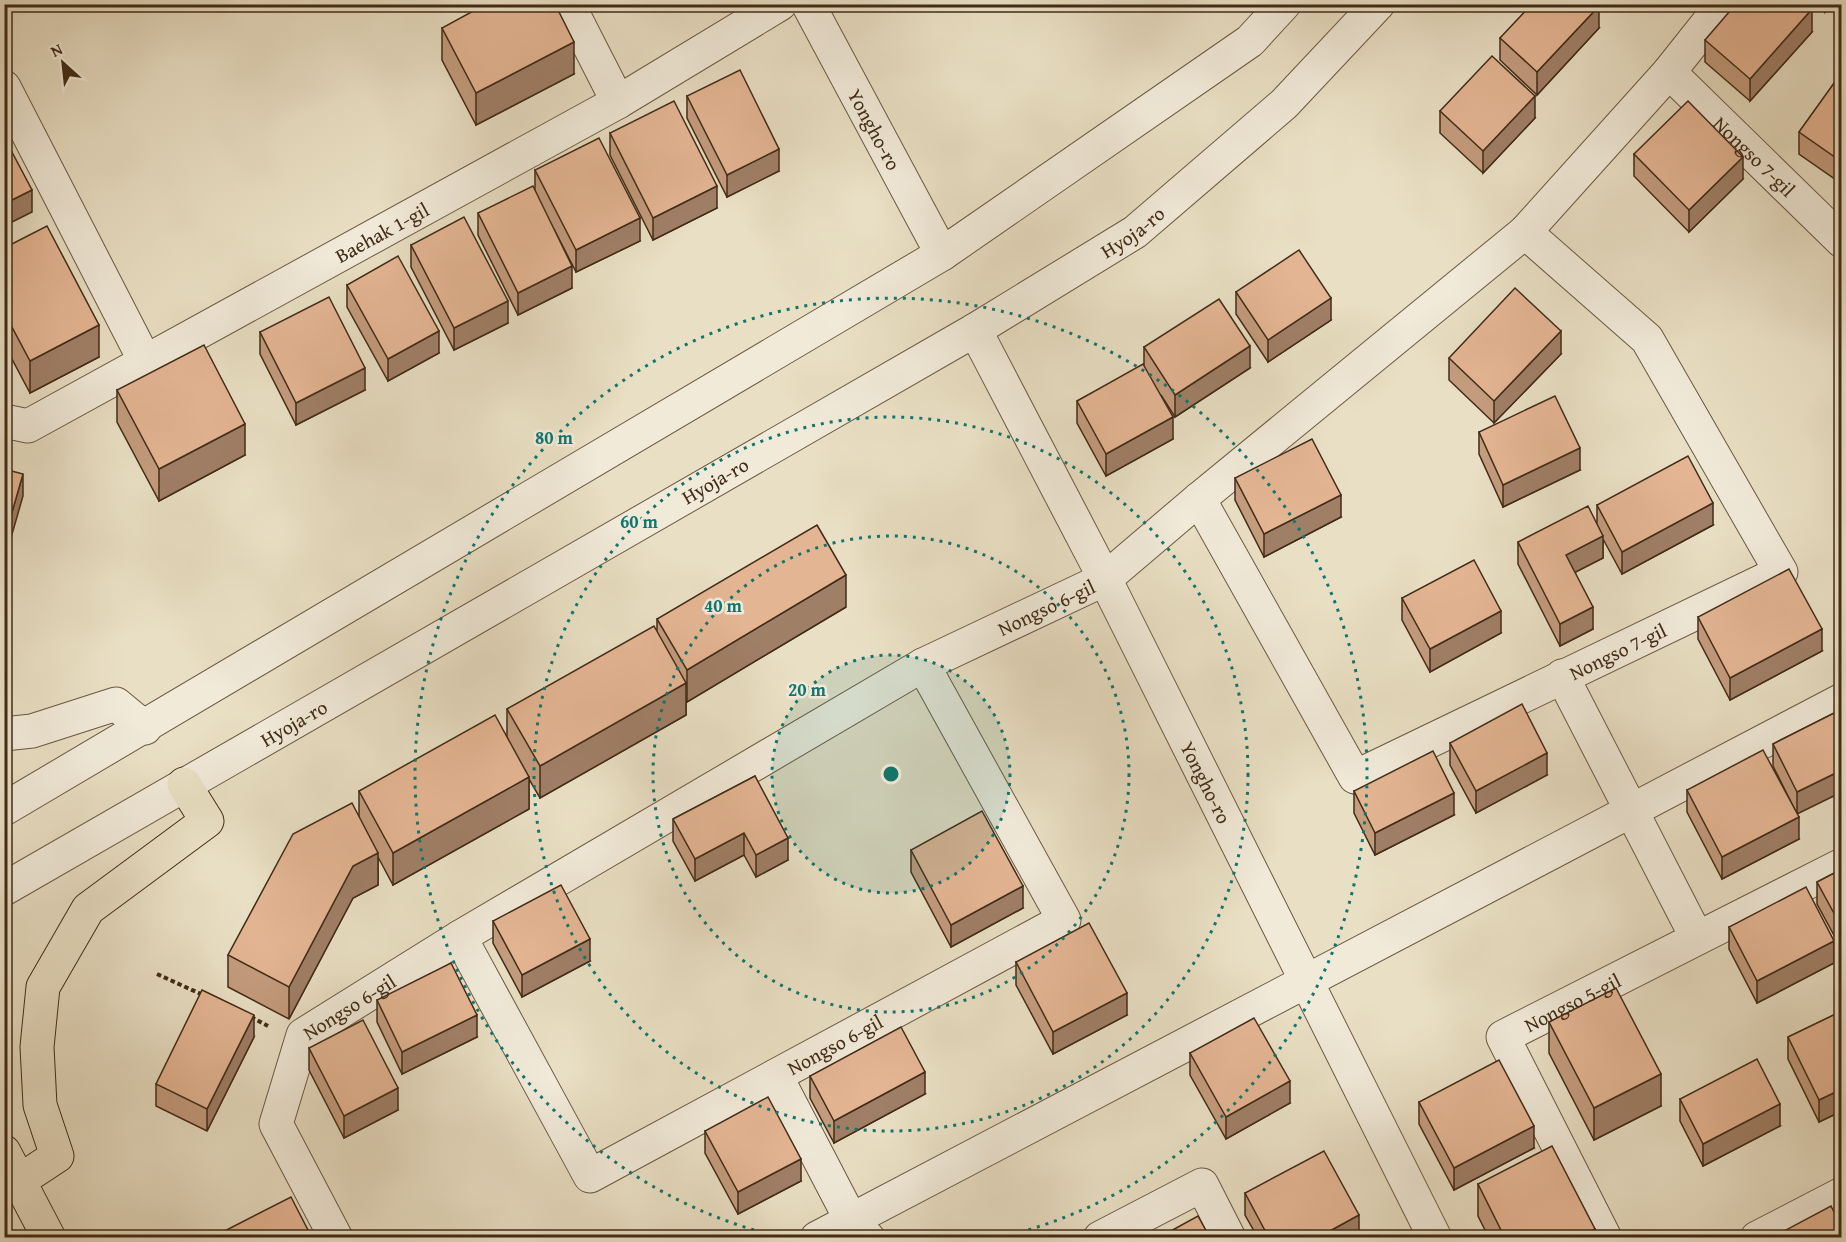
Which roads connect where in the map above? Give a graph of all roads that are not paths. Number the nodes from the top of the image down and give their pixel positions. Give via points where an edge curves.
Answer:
1 (568, 4) edge
2 (780, 4) edge
3 (808, 4) edge
4 (1284, 4) edge
5 (1378, 4) edge
6 (1723, 4) edge
7 (1669, 72) junction
8 (4, 87) edge
9 (618, 102) junction
10 (1525, 232) junction
11 (1842, 241) edge
12 (942, 254) junction
13 (975, 330) junction
14 (145, 362) junction
15 (4, 421) edge
16 (1199, 499) junction
17 (1105, 579) junction
18 (922, 665) junction
19 (1562, 676) junction
20 (1842, 700) edge
21 (145, 728) junction
22 (4, 734) edge
23 (184, 784) junction
24 (4, 809) edge
25 (1631, 810) junction
26 (1842, 865) edge
27 (4, 889) edge
28 (460, 937) junction
29 (1697, 938) junction
30 (1306, 979) junction
31 (776, 1076) junction
32 (4, 1152) edge
33 (19, 1181) junction
34 (1842, 1194) edge
35 (860, 1228) edge
36 (49, 1238) edge
37 (336, 1238) edge
38 (817, 1238) edge
39 (1100, 1238) edge
40 (1228, 1238) edge
41 (1435, 1238) edge
42 (1605, 1238) edge
43 (1757, 1238) edge

1 - 9 street
2 - 9 street, Baehak 1-gil
3 - 12 street, Yongho-ro
4 - 12 street via 1250,41
5 - 13 street, Hyoja-ro via 1284,104 1135,232
6 - 7 street
7 - 10 street
7 - 11 street, Nongso 7-gil
8 - 14 street
9 - 14 street, Baehak 1-gil
10 - 16 street
10 - 19 street, Nongso 7-gil via 1647,339 1781,572
12 - 21 street
13 - 17 street, Yongho-ro
13 - 23 street, Hyoja-ro
14 - 15 street, Baehak 1-gil via 28,426
16 - 17 street
16 - 19 street, Nongso 7-gil via 1355,777
17 - 18 street, Nongso 6-gil
17 - 30 street, Yongho-ro
18 - 28 street, Nongso 6-gil
18 - 31 street, Nongso 6-gil via 1064,920
19 - 25 street
20 - 25 street
21 - 22 street via 116,704 32,731
21 - 24 street
23 - 27 street, Hyoja-ro
23 - 33 main road via 207,821 88,909 43,987 37,1047 40,1104 57,1156
25 - 29 street
25 - 30 street
26 - 29 street, Nongso 5-gil
28 - 31 street, Nongso 6-gil via 590,1176
28 - 37 street, Nongso 6-gil via 303,1035 276,1124
29 - 42 street, Nongso 5-gil via 1503,1036
30 - 35 street
30 - 41 street, Yongho-ro
31 - 35 street
32 - 33 main road
33 - 36 main road
34 - 43 street
35 - 38 street
39 - 40 street via 1202,1185

